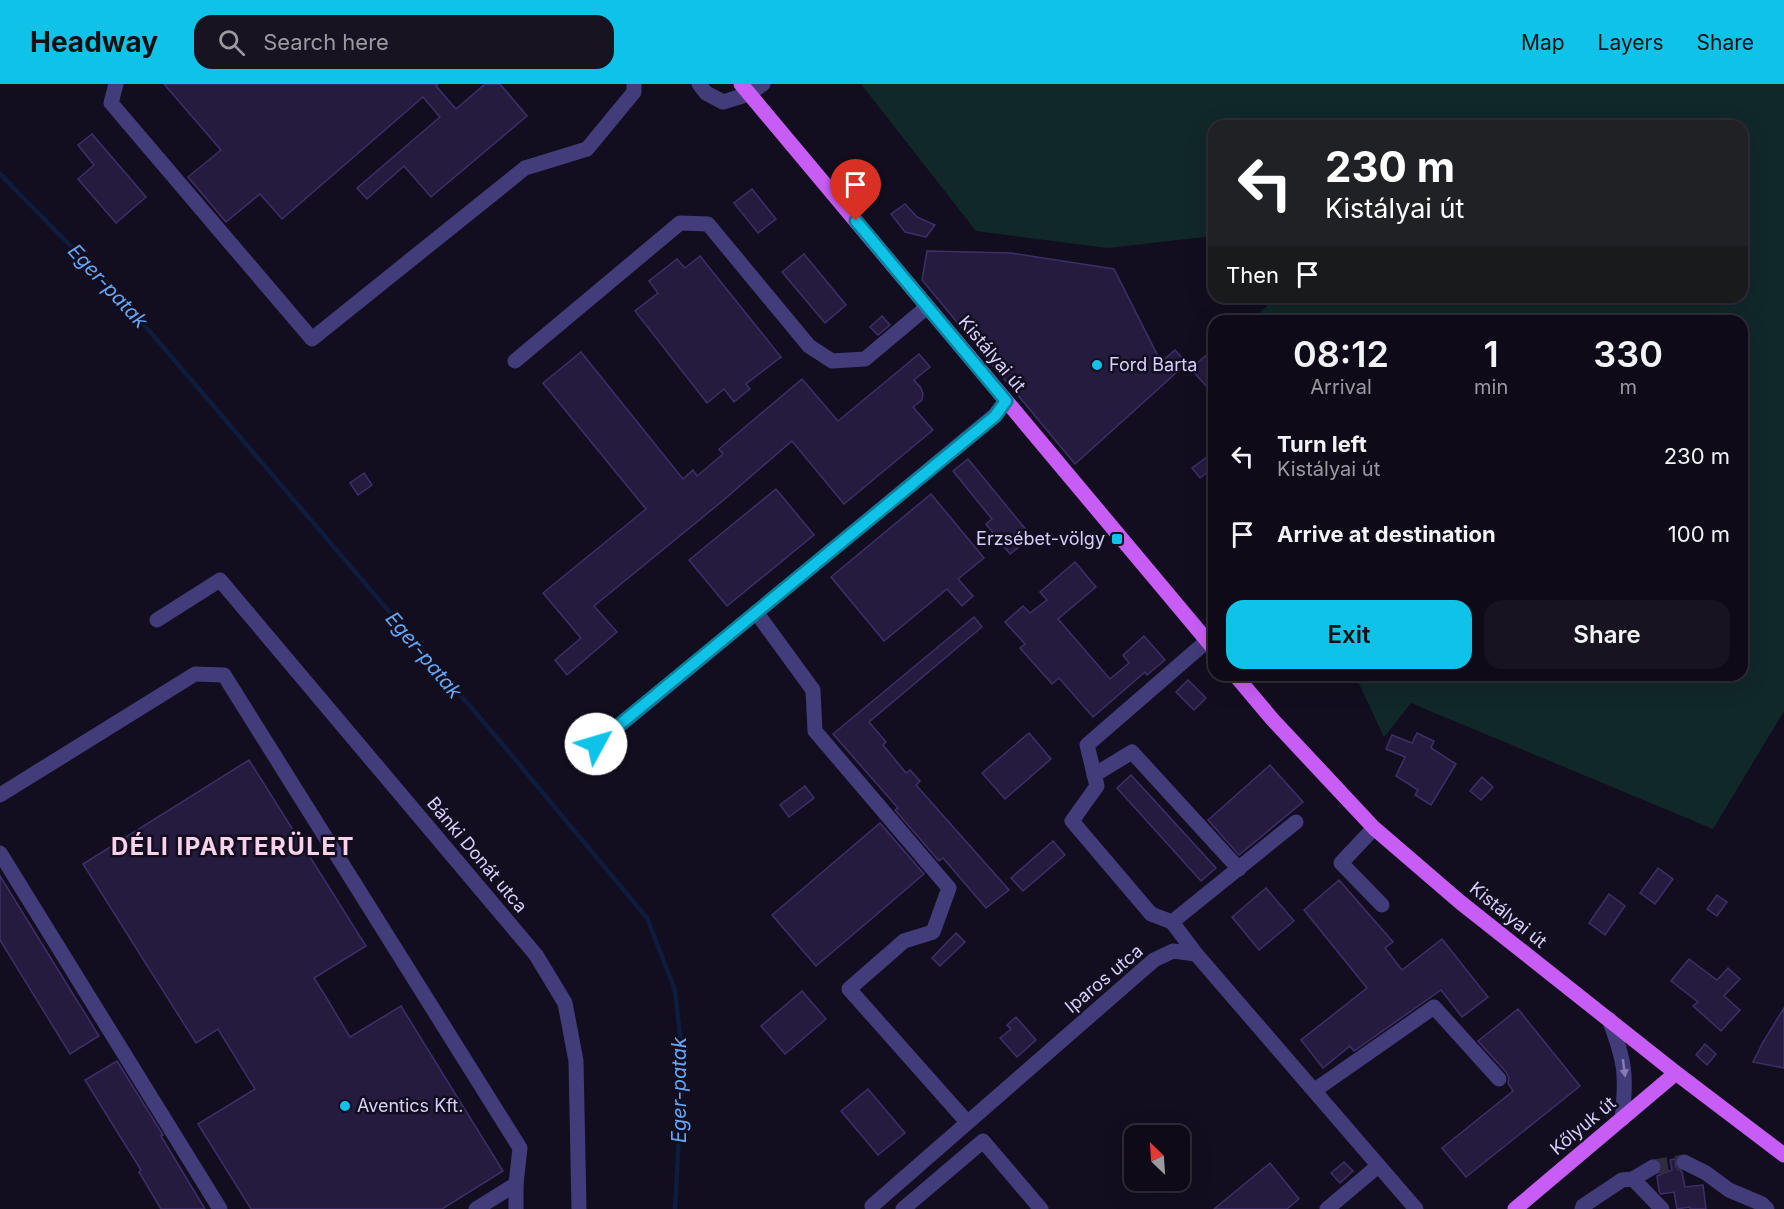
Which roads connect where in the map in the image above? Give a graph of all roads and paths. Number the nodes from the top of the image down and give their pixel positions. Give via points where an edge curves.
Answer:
1 (116, 84) edge
2 (634, 84) edge
3 (699, 84) edge
4 (763, 84) edge
5 (745, 89) edge
6 (927, 307) junction
7 (515, 361) dead end
8 (1006, 401) junction
9 (756, 612) junction
10 (157, 620) dead end
11 (1208, 643) edge
12 (1208, 647) edge
13 (1240, 681) edge
14 (596, 744) dead end
15 (1094, 775) junction
16 (0, 795) edge
17 (1296, 822) dead end
18 (1374, 828) junction
19 (0, 853) edge
20 (1239, 869) junction
21 (1382, 905) dead end
22 (1172, 922) junction
23 (1196, 954) junction
24 (1609, 1019) junction
25 (1676, 1073) junction
26 (1499, 1079) dead end
27 (1315, 1090) junction
28 (1623, 1119) junction
29 (967, 1122) junction
30 (1784, 1155) edge
31 (1684, 1162) tunnel mouth
32 (1378, 1166) junction
33 (1653, 1167) tunnel mouth
34 (1633, 1179) junction
35 (516, 1184) junction
36 (872, 1206) dead end
37 (220, 1209) edge
38 (476, 1209) edge
39 (516, 1209) edge
40 (579, 1209) edge
41 (903, 1209) edge
42 (1041, 1209) edge
43 (1327, 1209) edge
44 (1416, 1209) edge
45 (1515, 1209) edge
46 (1582, 1209) edge
47 (1662, 1209) edge
48 (1767, 1209) edge

1 - 2 street via 111,103 312,339 525,168 587,149 634,92
3 - 5 street via 705,93 723,102
4 - 5 street
5 - 6 main road, Kistályai út
6 - 7 street via 865,359 832,361 809,346 708,224 681,223
6 - 8 main road, Kistályai út
8 - 9 street via 995,416
8 - 11 main road, Kistályai út
9 - 14 street
9 - 29 street via 813,690 815,731 949,888 933,932 904,941 849,988
10 - 40 street, Bánki Donát utca via 219,579 536,955 565,1003 576,1061
12 - 15 street via 1087,745
13 - 18 main road, Kistályai út
15 - 20 street via 1132,752
15 - 22 street via 1097,786 1072,821 1151,914
16 - 35 street via 195,674 224,675 520,1148
17 - 20 street
18 - 21 street via 1341,863
18 - 24 main road, Kistályai út via 1460,902
19 - 37 street
20 - 22 street
22 - 23 street
23 - 27 street
23 - 29 street, Iparos utca via 1173,951 1154,960
24 - 25 main road, Kistályai út
24 -> 28 street via 1625,1073
25 - 28 main road, Kőlyuk út
25 - 30 main road, Kistályai út
26 - 27 street via 1434,1007
27 - 32 street
28 - 45 main road, Kőlyuk út
29 - 36 street, Iparos utca
31 - 48 street
32 - 43 street
32 - 44 street
33 - 34 street
34 - 46 street via 1622,1180
34 - 47 street
35 - 38 street
35 - 39 street
41 - 42 street via 983,1141

